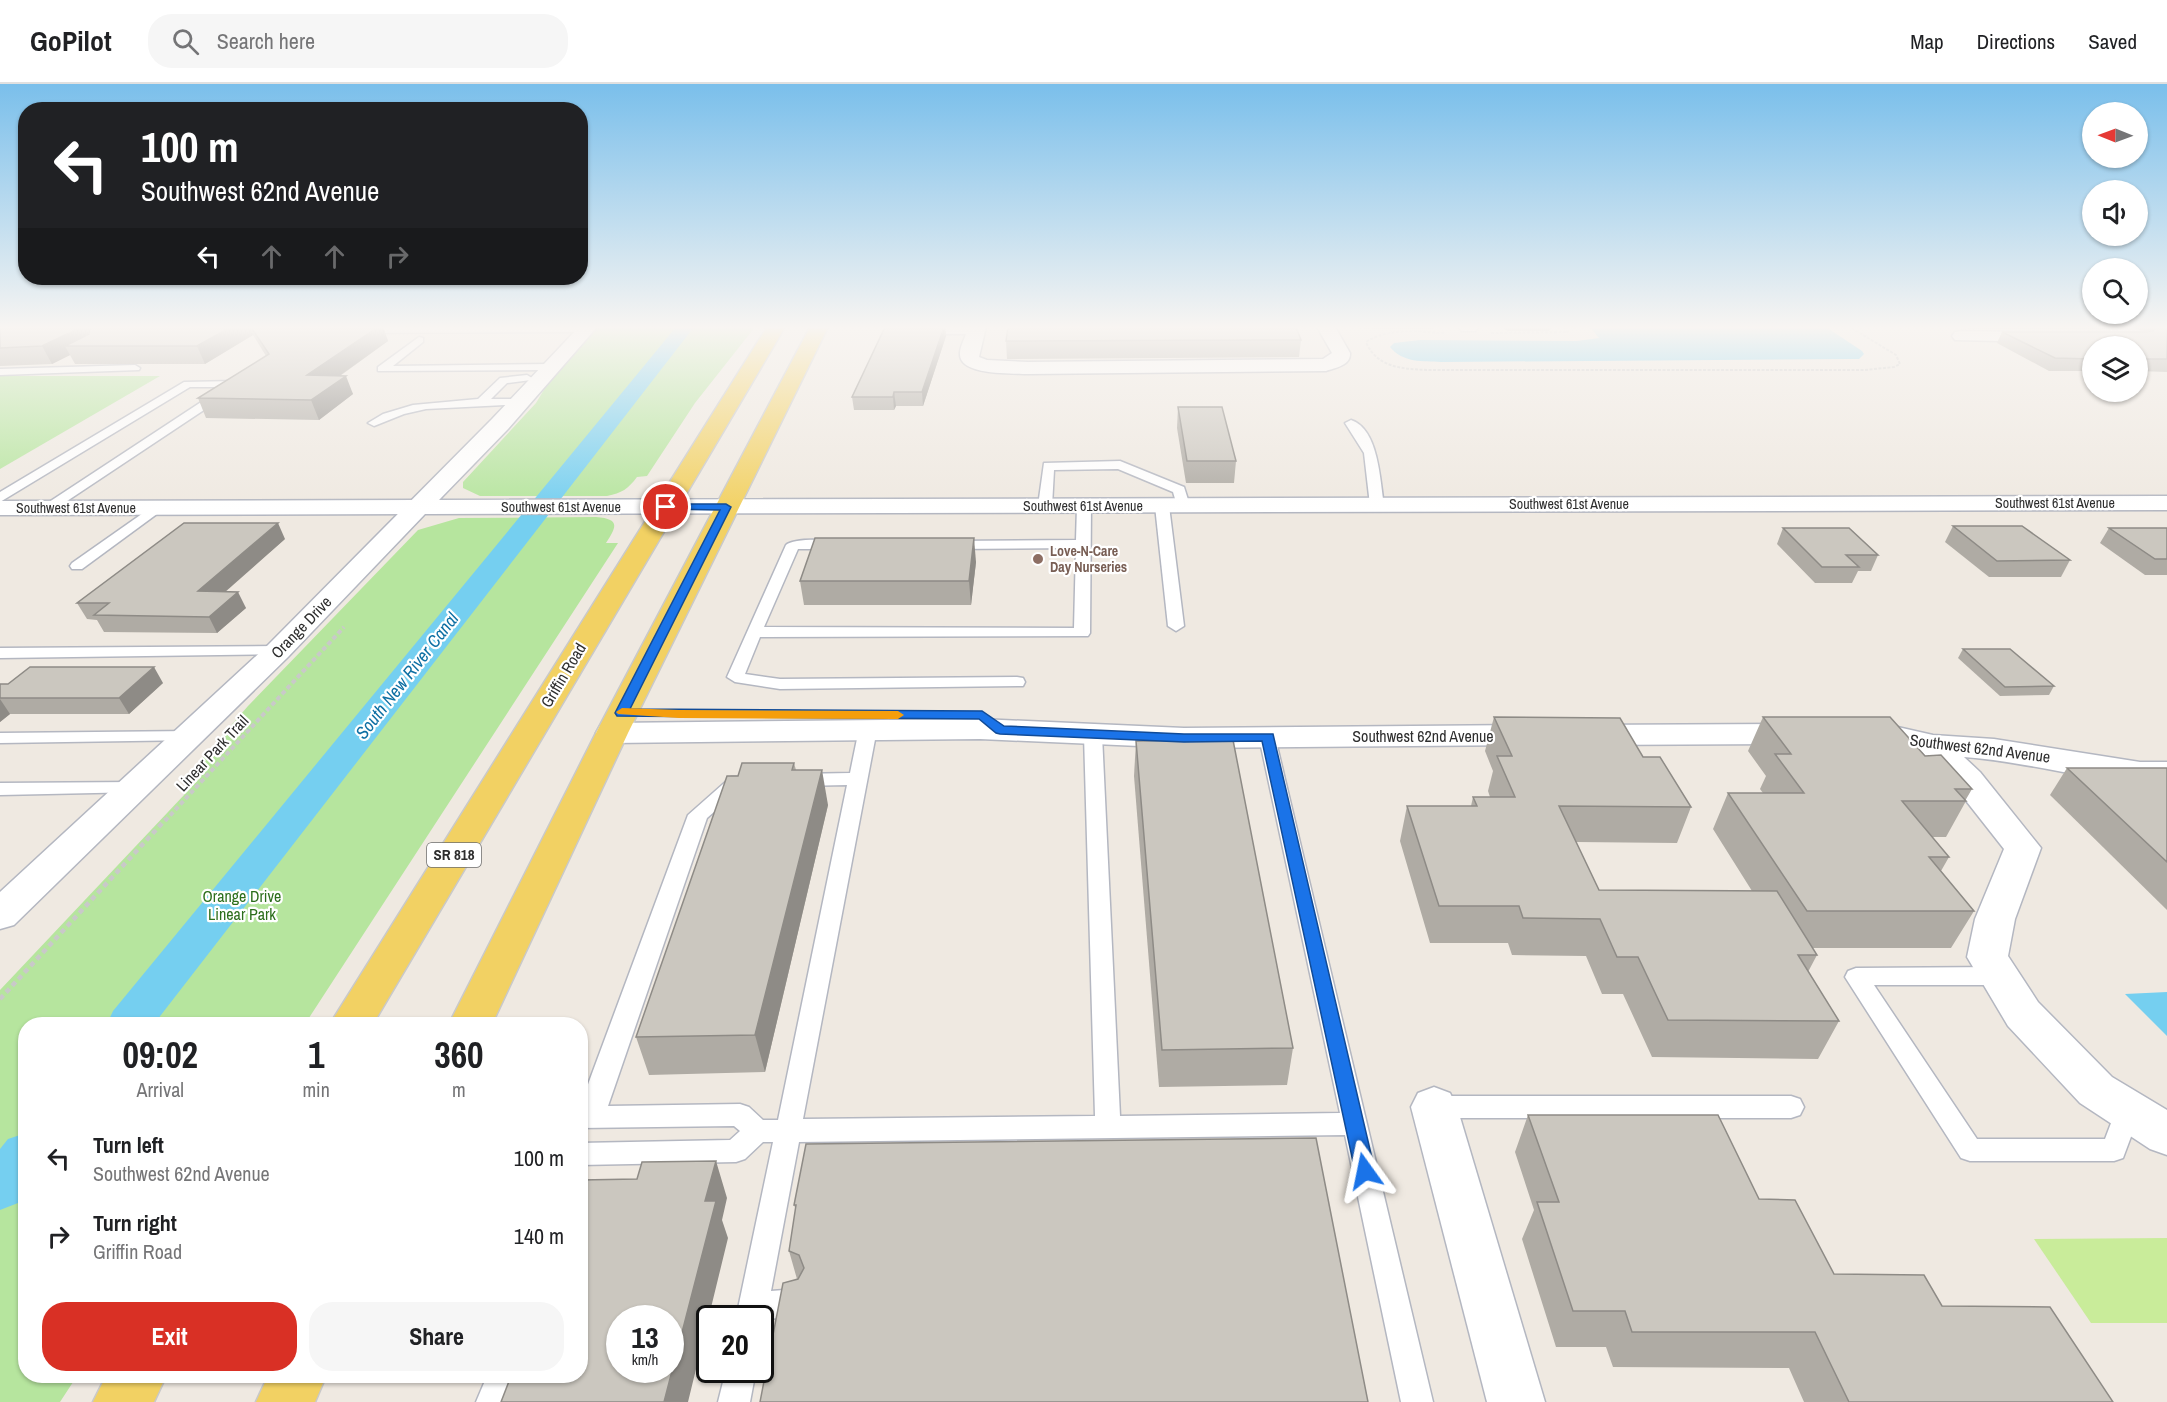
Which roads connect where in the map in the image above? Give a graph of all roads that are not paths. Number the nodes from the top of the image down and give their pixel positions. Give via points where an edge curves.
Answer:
1 (181, 389) edge
2 (229, 389) edge
3 (495, 389) edge
4 (531, 389) edge
5 (738, 389) edge
6 (787, 389) edge
7 (482, 402) junction
8 (519, 402) junction
9 (374, 423) dead end
10 (1351, 423) dead end
11 (0, 498) edge
12 (2167, 503) edge
13 (1377, 505) junction
14 (1045, 506) junction
15 (1084, 506) junction
16 (1173, 506) junction
17 (418, 507) junction
18 (666, 507) junction
19 (726, 507) junction
20 (0, 508) edge
21 (47, 508) junction
22 (156, 508) junction
23 (1082, 544) junction
24 (851, 545) edge
25 (932, 545) edge
26 (77, 566) dead end
27 (1176, 626) dead end
28 (754, 632) junction
29 (278, 651) junction
30 (0, 653) edge
31 (1017, 682) dead end
32 (617, 723) junction
33 (868, 729) junction
34 (1000, 730) junction
35 (1093, 735) junction
36 (191, 736) junction
37 (1268, 737) junction
38 (0, 738) edge
39 (1933, 745) junction
40 (2167, 773) edge
41 (858, 779) junction
42 (135, 788) junction
43 (0, 789) edge
44 (0, 915) edge
45 (1999, 976) junction
46 (361, 1015) edge
47 (473, 1017) edge
48 (1434, 1107) joint
49 (1791, 1107) dead end
50 (2128, 1110) junction
51 (588, 1112) edge
52 (588, 1117) edge
53 (1355, 1124) junction
54 (1108, 1126) junction
55 (757, 1131) junction
56 (790, 1131) junction
57 (2167, 1135) edge
58 (588, 1156) edge
59 (797, 1303) edge
60 (754, 1305) edge
61 (774, 1308) edge
62 (134, 1383) edge
63 (294, 1383) edge
64 (499, 1383) edge
65 (738, 1383) edge
66 (122, 1402) edge
67 (285, 1402) edge
68 (492, 1402) edge
69 (734, 1402) edge
70 (1417, 1402) edge
71 (1516, 1402) edge

1 - 11 lane
2 - 21 lane
3 - 7 lane
4 - 8 street, Orange Drive
5 - 18 main road, Griffin Road / SR 818
6 - 19 main road
7 - 8 lane
7 - 9 lane via 413,407
8 - 17 street, Orange Drive
10 - 13 lane via 1366,440 1373,458
12 - 13 street, Southwest 61st Avenue
13 - 16 street, Southwest 61st Avenue
14 - 15 street, Southwest 61st Avenue
14 - 16 lane via 1048,466 1120,465 1179,490
14 - 19 street, Southwest 61st Avenue
15 - 16 street, Southwest 61st Avenue
15 - 23 lane
16 - 27 lane
17 - 18 street, Southwest 61st Avenue
17 - 22 street, Southwest 61st Avenue
17 - 29 street, Orange Drive
18 - 19 street, Southwest 61st Avenue
18 - 46 main road, Griffin Road / SR 818
19 - 32 main road
20 - 21 street, Southwest 61st Avenue
21 - 22 street, Southwest 61st Avenue
22 - 26 lane
23 - 25 lane
23 - 28 lane via 1082,633
24 - 28 lane via 793,545
28 - 31 lane via 735,677 780,684
29 - 30 lane
29 - 36 street, Orange Drive
32 - 33 street, Southwest 62nd Avenue
32 - 34 street, Southwest 62nd Avenue via 982,715
32 - 47 main road
33 - 34 street, Southwest 62nd Avenue
33 - 41 lane
34 - 35 street, Southwest 62nd Avenue
35 - 37 street, Southwest 62nd Avenue
35 - 54 lane
36 - 38 lane
36 - 42 street, Orange Drive
37 - 39 street, Southwest 62nd Avenue via 1880,733
37 - 53 lane
39 - 40 street, Southwest 62nd Avenue via 1994,749 2140,773
39 - 45 street via 1968,780 2023,848 1995,919 1987,957
41 - 51 lane via 737,781 699,815
41 - 56 lane
42 - 43 lane
42 - 44 street, Orange Drive
45 - 50 street via 2023,1014 2096,1090
45 - 50 lane via 1856,977 1970,1150 2114,1150
48 - 49 lane
48 - 71 street
50 - 57 street
52 - 55 lane via 740,1115
53 - 54 lane
53 - 70 lane
54 - 56 lane
55 - 56 lane
55 - 58 lane via 736,1151
56 - 60 lane
59 - 61 lane
62 - 66 main road
63 - 67 main road
64 - 68 lane
65 - 69 lane

